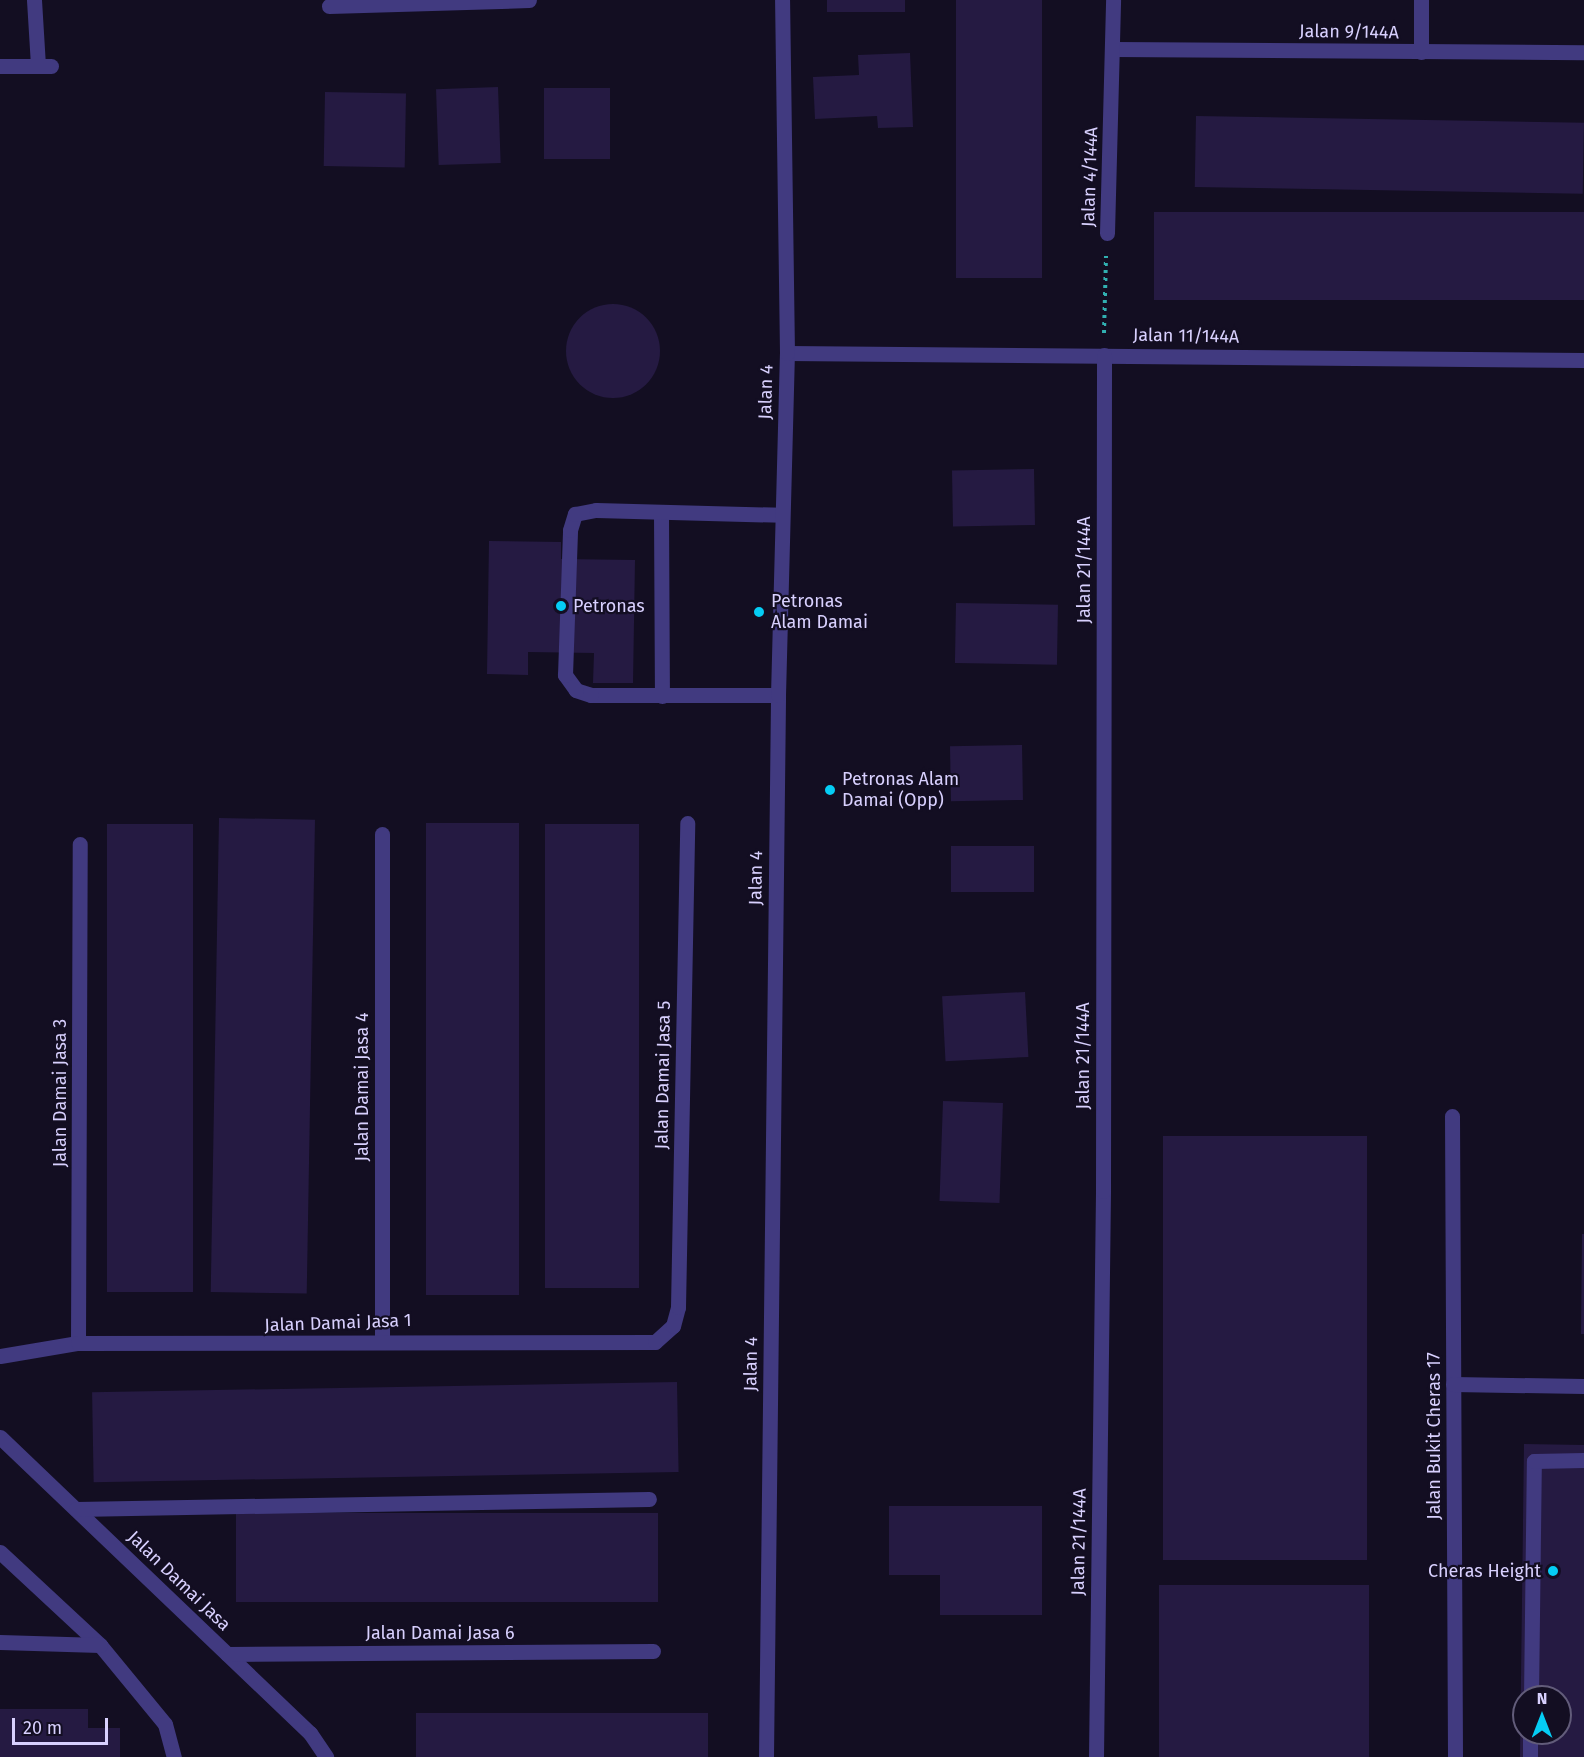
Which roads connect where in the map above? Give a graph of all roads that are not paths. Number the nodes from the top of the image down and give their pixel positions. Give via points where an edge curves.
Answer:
1 (34, 0) edge
2 (529, 0) edge
3 (782, 0) edge
4 (1113, 0) edge
5 (1421, 0) edge
6 (329, 6) dead end
7 (1114, 49) junction
8 (1421, 52) junction
9 (1584, 52) edge
10 (0, 66) edge
11 (1107, 233) road end
12 (787, 353) junction
13 (1104, 354) junction
14 (1584, 360) edge
15 (661, 513) junction
16 (782, 515) junction
17 (778, 694) junction
18 (662, 696) junction
19 (687, 823) dead end
20 (381, 834) dead end
21 (80, 844) dead end
22 (1452, 1116) dead end
23 (674, 1326) joint
24 (381, 1340) junction
25 (78, 1343) junction
26 (1, 1354) edge
27 (1453, 1384) junction
28 (1584, 1386) edge
29 (0, 1437) edge
30 (1584, 1461) edge
31 (649, 1498) dead end
32 (76, 1509) junction
33 (0, 1552) edge
34 (0, 1642) edge
35 (100, 1645) junction
36 (652, 1651) dead end
37 (227, 1654) junction
38 (1531, 1685) edge
39 (174, 1757) edge
40 (326, 1757) edge
41 (766, 1757) edge
42 (1096, 1757) edge
43 (1455, 1757) edge

1 - 10 street via 44,66
2 - 6 street
3 - 12 street, Jalan 4
4 - 7 street, Jalan 4/144A
5 - 8 street
7 - 8 street, Jalan 9/144A
7 - 11 street, Jalan 4/144A
8 - 9 street, Jalan 9/144A
12 - 13 street, Jalan 11/144A
12 - 16 street, Jalan 4
13 - 14 street, Jalan 11/144A
13 - 42 street, Jalan 21/144A via 1103,1191
15 - 16 street
15 - 18 street
15 - 18 street via 575,514 570,530 565,675 576,690 591,694
16 - 17 street, Jalan 4
17 - 18 street
17 - 41 street, Jalan 4
19 - 23 street, Jalan Damai Jasa 5 via 678,1307
20 - 24 street, Jalan Damai Jasa 4
21 - 25 street, Jalan Damai Jasa 3
22 - 27 street, Jalan Bukit Cheras 17
23 - 24 street, Jalan Damai Jasa 1 via 655,1342
24 - 25 street, Jalan Damai Jasa 1 via 242,1345
25 - 26 street, Jalan Damai Jasa 1
27 - 28 street
27 - 43 street, Jalan Bukit Cheras 17
29 - 32 street, Jalan Damai Jasa
30 - 38 street via 1534,1461
31 - 32 street
32 - 37 street, Jalan Damai Jasa
33 - 35 street
34 - 35 street
35 - 39 street via 165,1724
36 - 37 street, Jalan Damai Jasa 6
37 - 40 street, Jalan Damai Jasa via 310,1733

